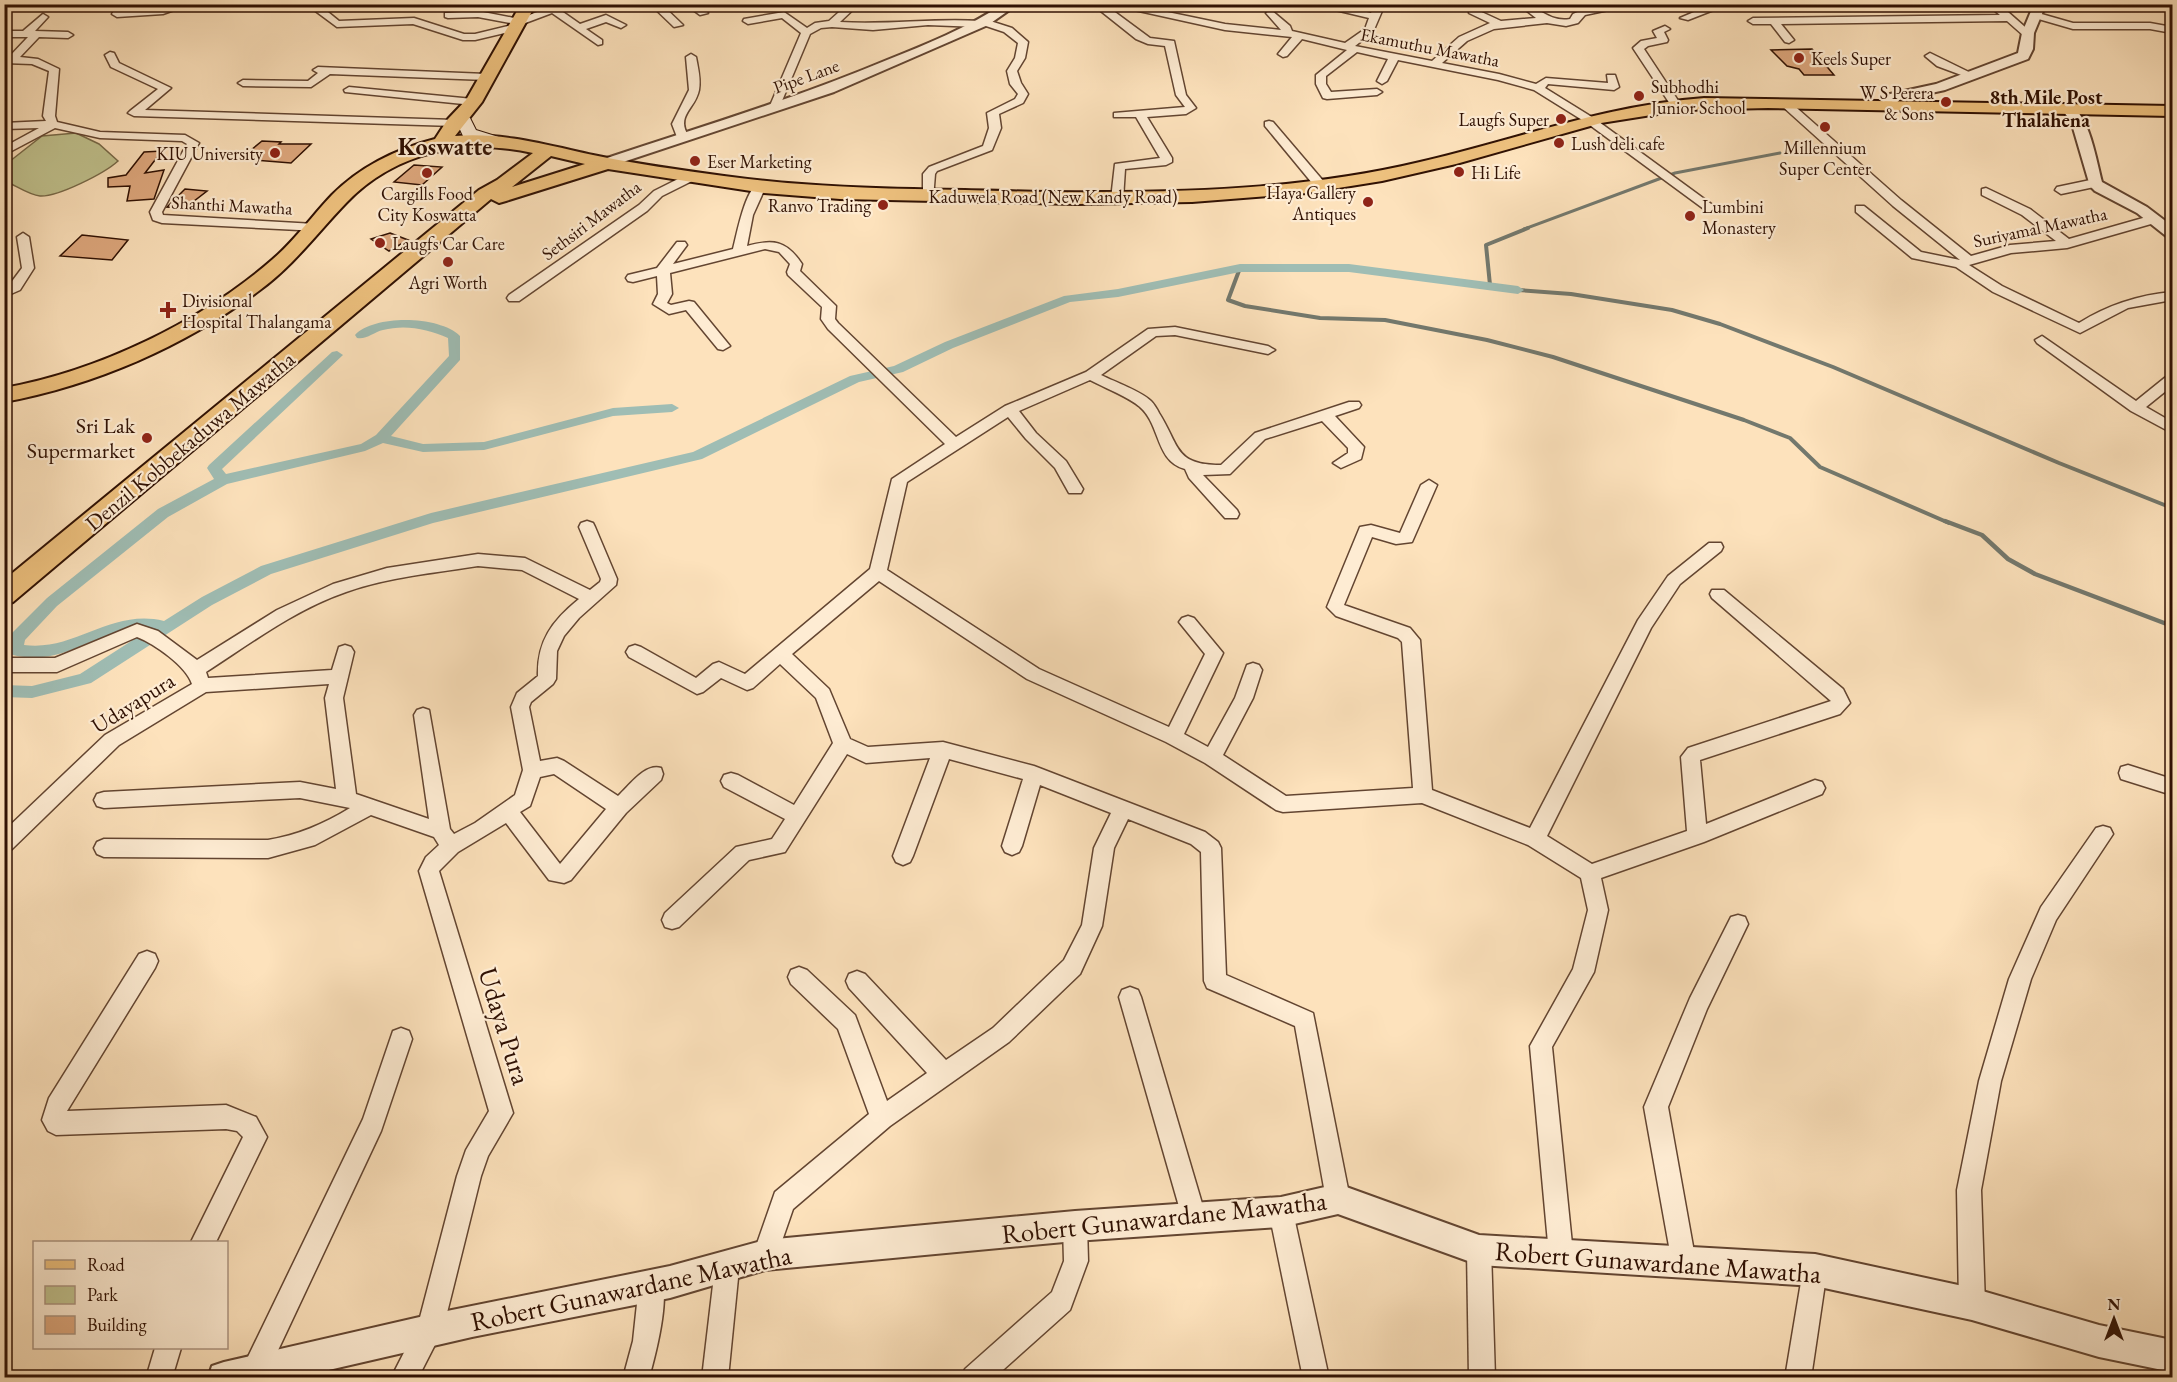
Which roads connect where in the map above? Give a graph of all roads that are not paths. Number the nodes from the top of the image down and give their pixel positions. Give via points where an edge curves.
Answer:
1 (123, 4) edge
2 (186, 4) edge
3 (311, 4) edge
4 (529, 4) edge
5 (568, 4) edge
6 (655, 4) edge
7 (690, 4) edge
8 (854, 4) edge
9 (1012, 4) edge
10 (1096, 4) edge
11 (1112, 4) edge
12 (1315, 4) edge
13 (1523, 4) edge
14 (1632, 4) edge
15 (1724, 4) edge
16 (1932, 4) edge
17 (1378, 5) edge
18 (1996, 6) edge
19 (2039, 10) edge
20 (555, 11) junction
21 (1472, 11) dead end
22 (703, 13) dead end
23 (1271, 14) dead end
24 (448, 15) dead end
25 (1374, 16) junction
26 (43, 17) dead end
27 (1685, 18) dead end
28 (2011, 18) junction
29 (748, 21) dead end
30 (1544, 21) junction
31 (1753, 21) dead end
32 (1774, 21) junction
33 (981, 23) junction
34 (519, 24) junction
35 (832, 24) junction
36 (1499, 24) junction
37 (678, 25) dead end
38 (621, 26) dead end
39 (578, 28) junction
40 (1665, 29) dead end
41 (2172, 30) edge
42 (806, 32) junction
43 (1287, 33) junction
44 (4, 34) edge
45 (32, 34) junction
46 (68, 34) dead end
47 (2028, 34) junction
48 (1300, 35) junction
49 (1789, 40) dead end
50 (598, 42) dead end
51 (1351, 48) junction
52 (1283, 54) dead end
53 (111, 55) dead end
54 (1395, 56) junction
55 (1930, 56) dead end
56 (691, 57) dead end
57 (8, 60) edge
58 (1435, 64) junction
59 (1972, 76) junction
60 (486, 77) junction
61 (1611, 77) dead end
62 (243, 82) dead end
63 (1538, 88) junction
64 (349, 90) dead end
65 (1786, 104) junction
66 (1676, 105) junction
67 (1888, 105) junction
68 (774, 108) junction
69 (2070, 111) junction
70 (2172, 111) edge
71 (1140, 114) junction
72 (1118, 115) dead end
73 (126, 118) junction
74 (1591, 121) junction
75 (458, 123) junction
76 (53, 124) junction
77 (1269, 124) dead end
78 (4, 126) edge
79 (100, 135) junction
80 (683, 137) junction
81 (541, 150) junction
82 (4, 152) edge
83 (606, 163) junction
84 (692, 176) junction
85 (2095, 183) junction
86 (760, 186) junction
87 (1322, 186) junction
88 (2061, 190) dead end
89 (1986, 192) dead end
90 (929, 196) junction
91 (1117, 198) junction
92 (479, 200) junction
93 (1712, 209) dead end
94 (1860, 209) dead end
95 (2154, 219) junction
96 (315, 228) junction
97 (2172, 232) edge
98 (23, 237) dead end
99 (2067, 244) junction
100 (681, 245) dead end
101 (739, 252) junction
102 (1964, 263) junction
103 (663, 269) junction
104 (633, 278) dead end
105 (4, 293) edge
106 (2172, 296) edge
107 (514, 298) dead end
108 (2042, 340) dead end
109 (723, 346) dead end
110 (1268, 350) dead end
111 (1091, 375) junction
112 (2172, 379) edge
113 (4, 395) edge
114 (1354, 405) dead end
115 (2136, 408) junction
116 (1010, 409) junction
117 (1325, 415) junction
118 (2172, 428) edge
119 (954, 444) junction
120 (1341, 463) dead end
121 (1192, 466) junction
122 (1429, 485) dead end
123 (1075, 489) dead end
124 (1231, 514) dead end
125 (587, 527) dead end
126 (1715, 547) dead end
127 (878, 572) junction
128 (1718, 594) dead end
129 (4, 595) edge
130 (591, 598) junction
131 (1188, 622) dead end
132 (345, 651) dead end
133 (635, 652) dead end
134 (780, 654) junction
135 (4, 665) edge
136 (1253, 670) dead end
137 (339, 676) junction
138 (198, 677) junction
139 (423, 715) dead end
140 (1173, 737) junction
141 (843, 744) junction
142 (944, 750) junction
143 (1212, 758) junction
144 (532, 770) junction
145 (2128, 773) dead end
146 (654, 774) dead end
147 (1034, 774) junction
148 (731, 781) dead end
149 (2172, 787) edge
150 (1815, 788) dead end
151 (1423, 795) junction
152 (347, 799) junction
153 (104, 800) dead end
154 (369, 807) junction
155 (619, 807) junction
156 (1123, 809) junction
157 (508, 811) junction
158 (796, 816) junction
159 (2103, 834) dead end
160 (1697, 836) junction
161 (446, 838) junction
162 (1535, 839) junction
163 (4, 844) edge
164 (1012, 846) dead end
165 (104, 848) dead end
166 (903, 856) dead end
167 (1590, 873) junction
168 (672, 920) dead end
169 (1738, 924) dead end
170 (147, 961) dead end
171 (799, 977) dead end
172 (857, 981) dead end
173 (1130, 997) dead end
174 (400, 1039) dead end
175 (944, 1075) junction
176 (882, 1118) junction
177 (1338, 1199) junction
178 (1281, 1212) junction
179 (1194, 1217) junction
180 (1075, 1226) junction
181 (203, 1241) edge
182 (1479, 1250) junction
183 (1561, 1254) junction
184 (765, 1255) junction
185 (1684, 1263) junction
186 (727, 1268) junction
187 (1815, 1270) junction
188 (652, 1285) junction
189 (1972, 1304) junction
190 (430, 1329) junction
191 (167, 1349) edge
192 (2172, 1356) edge
193 (255, 1370) junction
194 (159, 1377) edge
195 (224, 1377) edge
196 (404, 1377) edge
197 (636, 1377) edge
198 (716, 1377) edge
199 (974, 1377) edge
200 (1316, 1377) edge
201 (1482, 1377) edge
202 (1798, 1377) edge

1 - 2 street via 117,14 163,11
3 - 34 street via 337,24 410,16 463,38
4 - 34 main road
5 - 20 street
6 - 37 street
7 - 22 street
8 - 35 street
9 - 33 street, Pipe Lane
10 - 71 street via 1140,37 1168,42 1173,48 1181,95 1191,108
11 - 43 street, Ekamuthu Mawatha via 1226,27
12 - 25 street
13 - 30 street
14 - 30 street via 1582,13 1570,23
15 - 27 street
16 - 18 street
17 - 25 street
18 - 28 street
19 - 41 street via 2073,26 2150,26
19 - 47 street
20 - 34 street
20 - 39 street
21 - 36 street
23 - 43 street
24 - 34 street via 478,14
25 - 51 street via 1369,30
26 - 45 street
28 - 32 street
28 - 47 street
29 - 42 street via 784,15
30 - 36 street
31 - 32 street
32 - 49 street
33 - 35 street via 873,27
33 - 68 street, Pipe Lane via 885,67
33 - 90 street via 1008,30 1023,42 1021,58 1011,71 1022,99 993,113 995,128 988,148 933,169 929,174
34 - 60 main road
35 - 42 street
36 - 58 street via 1464,38
38 - 39 street via 606,18
39 - 50 street
40 - 66 street via 1658,31 1663,40 1638,48
42 - 68 street
43 - 48 street, Ekamuthu Mawatha
44 - 45 street
45 - 46 street
45 - 57 street
47 - 59 street via 2023,56
48 - 51 street, Ekamuthu Mawatha
48 - 52 street
51 - 54 street, Ekamuthu Mawatha
51 - 54 street via 1321,75 1327,96 1380,87
53 - 73 street via 115,65 166,88
54 - 58 street, Ekamuthu Mawatha
55 - 59 street
56 - 80 street via 694,92 678,121
57 - 76 street via 34,61 54,69 49,116
58 - 63 street, Ekamuthu Mawatha
59 - 67 street via 1895,97
60 - 62 street via 323,70 311,84
60 - 75 main road
61 - 63 street via 1614,87 1546,81
63 - 74 street, Ekamuthu Mawatha
64 - 75 street
65 - 66 main road, Kaduwela Road (New Kandy Road)
65 - 67 main road, Kaduwela Road (New Kandy Road)
65 - 102 street
66 - 74 main road, Kaduwela Road (New Kandy Road)
67 - 69 main road, Kaduwela Road (New Kandy Road)
68 - 80 street, Pipe Lane
69 - 70 main road, Kaduwela Road (New Kandy Road)
69 - 85 street via 2078,120
71 - 72 street
71 - 91 street via 1166,162 1119,166
73 - 75 street
73 - 79 street
74 - 87 main road, Kaduwela Road (New Kandy Road) via 1426,166
74 - 93 street, Ekamuthu Mawatha
75 - 81 main road, Kaduwela Road (New Kandy Road) via 499,142
75 - 96 main road, Kaduwela Road (New Kandy Road) via 379,168 347,192
76 - 78 street, Shanthi Mawatha
76 - 79 street, Shanthi Mawatha
76 - 82 street
77 - 87 street
79 - 96 street, Shanthi Mawatha via 191,140 193,143 156,212 157,217
80 - 83 street, Pipe Lane
81 - 83 main road, Kaduwela Road (New Kandy Road)
81 - 92 main road, Denzil Kobbekaduwa Mawatha via 504,184
83 - 84 main road, Kaduwela Road (New Kandy Road)
83 - 92 main road
84 - 86 main road, Kaduwela Road (New Kandy Road)
84 - 107 street, Sethsiri Mawatha via 656,194 643,208
85 - 88 street
85 - 95 street
86 - 90 main road, Kaduwela Road (New Kandy Road)
86 - 101 street via 747,215
87 - 91 main road, Kaduwela Road (New Kandy Road) via 1227,195
89 - 99 street via 2026,212
90 - 91 main road, Kaduwela Road (New Kandy Road)
92 - 129 main road, Denzil Kobbekaduwa Mawatha
94 - 102 street via 1917,255
95 - 97 street
95 - 99 street, Suriyamal Mawatha
96 - 113 main road, Kaduwela Road (New Kandy Road) via 262,279 176,332 77,378
98 - 105 street via 28,268 15,286
99 - 102 street, Suriyamal Mawatha via 2010,249
100 - 103 street
101 - 103 street
101 - 119 street via 765,246 786,249 796,264 793,272 829,306 828,319 833,326
102 - 106 street via 1964,270 2080,329 2129,302
103 - 104 street
103 - 109 street via 665,294 660,304 669,310 689,305
108 - 115 street
110 - 111 street via 1175,331 1153,332
111 - 116 street
111 - 121 street via 1146,404 1162,429 1169,450
112 - 115 street
114 - 117 street
115 - 118 street
116 - 119 street
116 - 123 street via 1061,465
117 - 120 street via 1356,447 1356,455
117 - 121 street via 1260,436 1225,470
119 - 127 street via 900,479
121 - 124 street via 1194,474
122 - 151 street via 1406,538 1400,540 1366,531 1335,607 1404,633 1411,640
125 - 130 street via 609,579 608,585
126 - 162 street via 1674,579 1644,625
127 - 134 street
127 - 140 street via 1033,674
128 - 160 street via 1837,694 1841,704 1690,757
130 - 138 street via 525,564 478,560 387,574 339,588 283,614
130 - 144 street via 554,635 548,653 547,679 523,698 520,707
131 - 140 street via 1214,653
132 - 137 street
133 - 134 street via 697,687 720,669 747,682
134 - 141 street via 823,694
135 - 138 street, Udayapura via 57,664 137,630 152,636
136 - 143 street via 1244,698
137 - 138 street
137 - 152 street via 334,698
138 - 163 street, Udayapura via 197,690 111,740
139 - 161 street
140 - 143 street
141 - 142 street via 866,755
141 - 158 street
142 - 147 street
142 - 166 street
143 - 151 street via 1283,804
144 - 155 street via 557,766
144 - 157 street via 523,801
145 - 149 street
146 - 155 street
147 - 156 street
147 - 164 street
148 - 158 street
150 - 160 street
151 - 162 street
152 - 153 street via 300,790
152 - 154 street
154 - 161 street
154 - 165 street via 341,825 286,847
155 - 157 street via 564,874 556,874
156 - 175 street via 1104,848 1092,926 1072,967 1001,1035
156 - 177 street via 1198,838 1211,848 1215,981 1305,1020
157 - 161 street
158 - 168 street via 778,846 743,853
159 - 189 street via 2048,914 2020,979 1990,1081 1970,1190
160 - 167 street
161 - 190 street, Udaya Pura via 429,871 501,1113 478,1150 469,1176
162 - 167 street
167 - 183 street via 1598,910 1583,972 1541,1046
169 - 185 street via 1698,1005 1656,1107
170 - 181 street via 57,1106 54,1120 56,1124 226,1117 244,1121 253,1128 255,1137
171 - 176 street via 847,1022
172 - 175 street
173 - 179 street
174 - 193 street via 373,1123
175 - 176 street
176 - 184 street via 784,1201
177 - 178 street, Robert Gunawardane Mawatha
177 - 182 street, Robert Gunawardane Mawatha
178 - 179 street, Robert Gunawardane Mawatha
178 - 200 street
179 - 180 street, Robert Gunawardane Mawatha
180 - 184 street, Robert Gunawardane Mawatha
180 - 199 street via 1076,1262 1061,1301
182 - 183 street, Robert Gunawardane Mawatha
182 - 201 street
183 - 185 street, Robert Gunawardane Mawatha
184 - 186 street, Robert Gunawardane Mawatha
185 - 187 street, Robert Gunawardane Mawatha
186 - 188 street, Robert Gunawardane Mawatha
186 - 198 street
187 - 189 street, Robert Gunawardane Mawatha
187 - 202 street
188 - 190 street, Robert Gunawardane Mawatha
188 - 197 street via 646,1341
189 - 192 street, Robert Gunawardane Mawatha via 2099,1341
190 - 193 street, Robert Gunawardane Mawatha
190 - 196 street
191 - 194 street
193 - 195 street, Robert Gunawardane Mawatha

